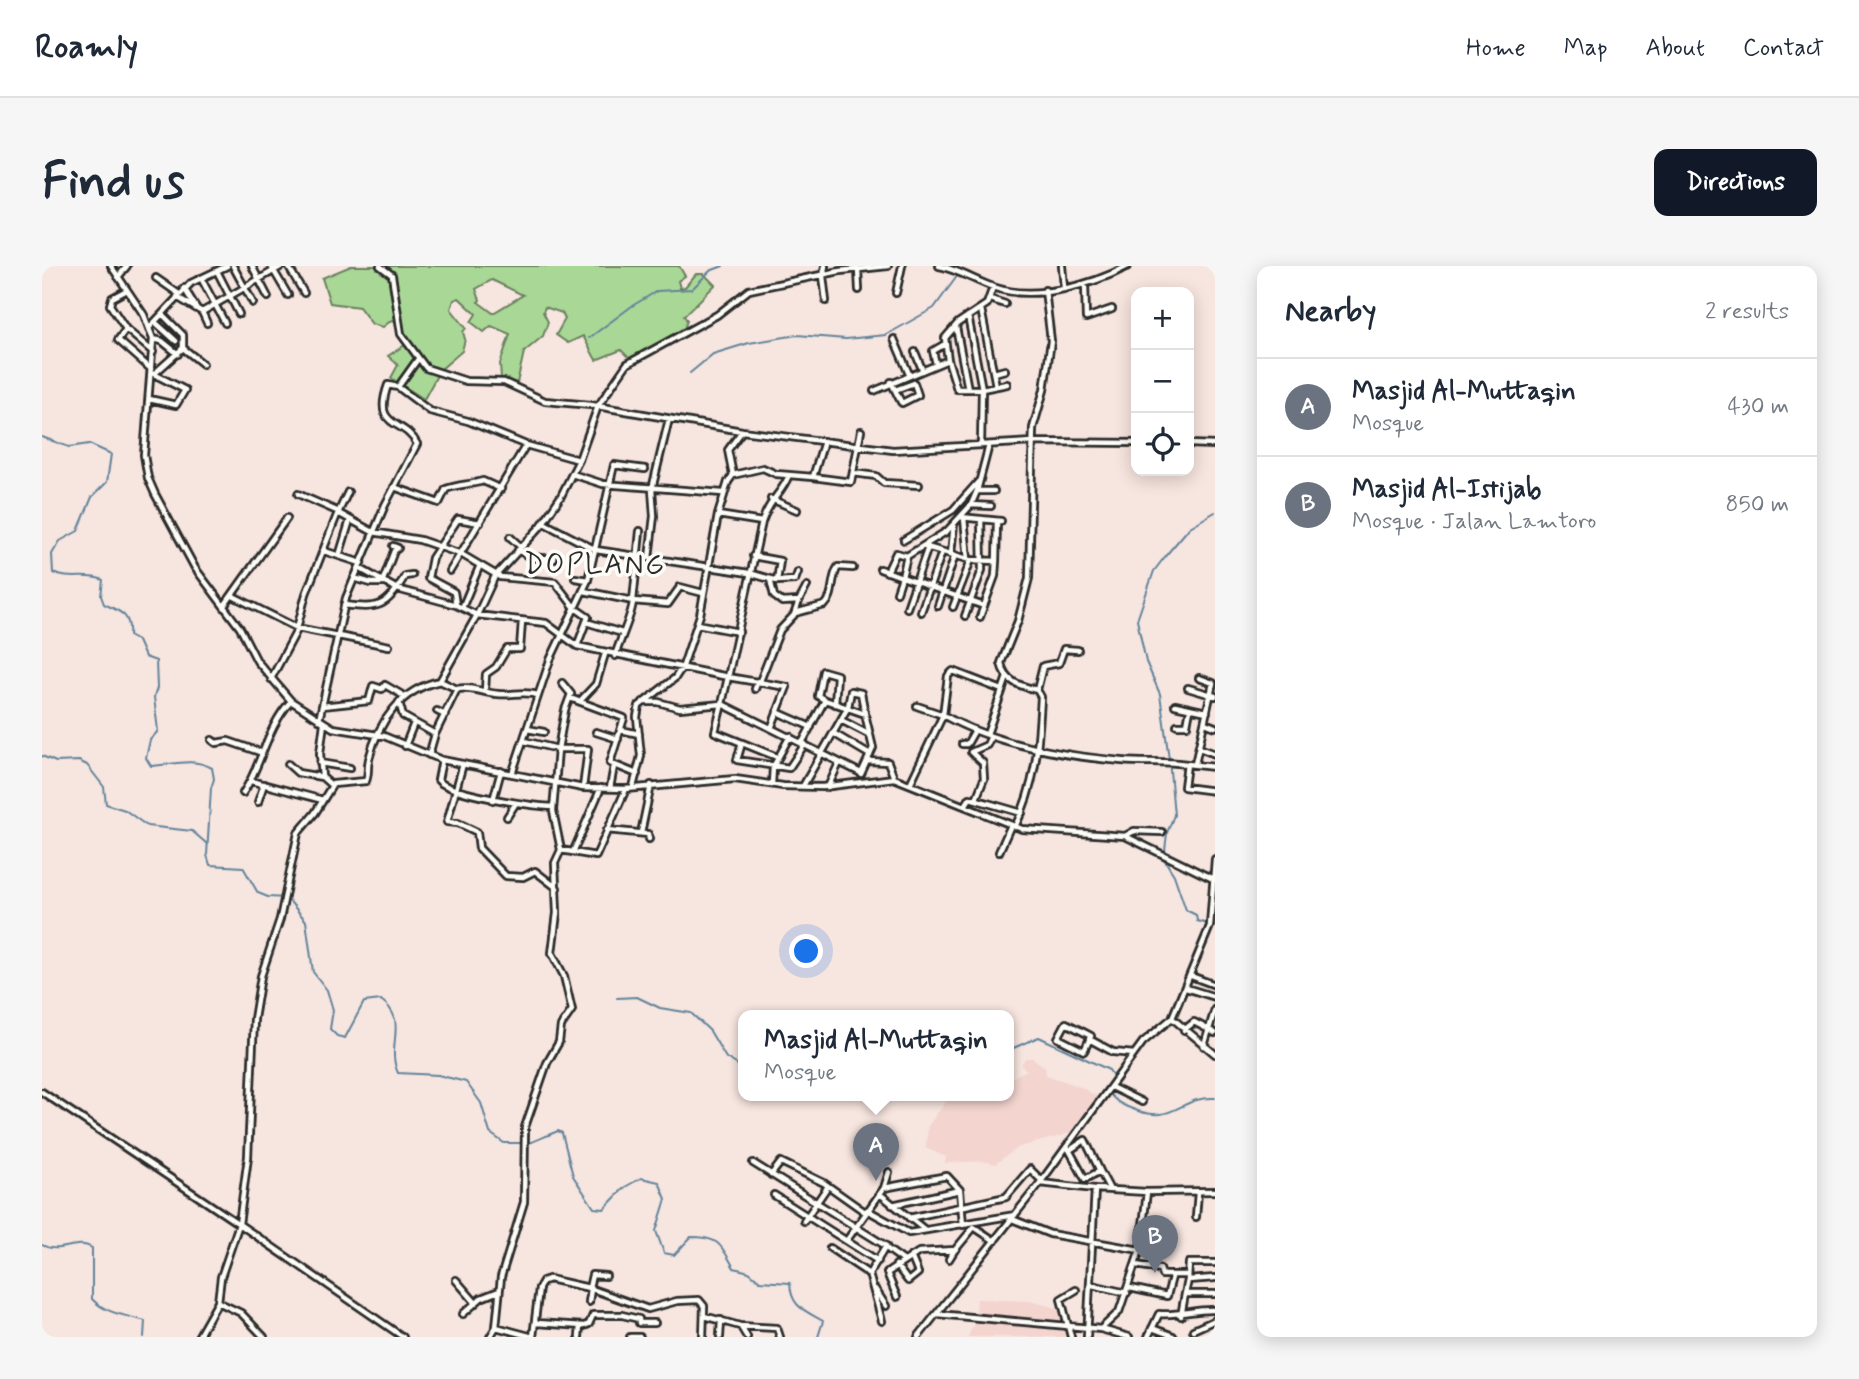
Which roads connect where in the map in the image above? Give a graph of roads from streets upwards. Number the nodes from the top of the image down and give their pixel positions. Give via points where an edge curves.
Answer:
1 (111, 266) edge
2 (127, 266) edge
3 (227, 266) edge
4 (233, 266) edge
5 (252, 266) edge
6 (282, 266) edge
7 (288, 266) edge
8 (380, 266) edge
9 (825, 266) edge
10 (888, 266) edge
11 (902, 266) edge
12 (939, 266) edge
13 (1062, 266) edge
14 (1128, 266) edge
15 (272, 268) edge
16 (858, 269) junction
17 (218, 272) junction
18 (823, 276) junction
19 (118, 277) junction
20 (156, 278) dead end
21 (201, 278) junction
22 (259, 279) junction
23 (1085, 284) junction
24 (244, 287) junction
25 (993, 287) junction
26 (1064, 287) junction
27 (184, 288) junction
28 (127, 290) junction
29 (859, 290) dead end
30 (1045, 290) junction
31 (304, 293) dead end
32 (896, 293) dead end
33 (178, 295) junction
34 (288, 295) dead end
35 (229, 296) junction
36 (268, 297) dead end
37 (990, 299) junction
38 (826, 301) dead end
39 (253, 303) dead end
40 (215, 304) junction
41 (1005, 304) dead end
42 (981, 309) junction
43 (1112, 309) dead end
44 (199, 311) junction
45 (162, 314) junction
46 (239, 314) dead end
47 (968, 316) junction
48 (155, 322) junction
49 (207, 323) dead end
50 (225, 323) dead end
51 (956, 326) junction
52 (149, 328) junction
53 (126, 329) junction
54 (153, 339) junction
55 (894, 339) dead end
56 (176, 341) dead end
57 (945, 344) junction
58 (183, 348) junction
59 (153, 352) junction
60 (915, 352) dead end
61 (177, 354) junction
62 (418, 359) junction
63 (948, 360) junction
64 (203, 364) dead end
65 (936, 364) junction
66 (922, 369) junction
67 (1005, 370) dead end
68 (152, 373) junction
69 (994, 373) junction
70 (909, 374) junction
71 (891, 383) junction
72 (1007, 384) dead end
73 (996, 386) junction
74 (398, 387) junction
75 (968, 388) junction
76 (982, 389) junction
77 (895, 390) junction
78 (874, 391) dead end
79 (149, 399) junction
80 (598, 406) junction
81 (669, 419) junction
82 (742, 431) junction
83 (861, 431) dead end
84 (824, 441) junction
85 (1033, 442) junction
86 (1131, 443) edge
87 (1194, 444) edge
88 (526, 445) junction
89 (981, 445) junction
90 (989, 445) junction
91 (1215, 445) edge
92 (859, 446) junction
93 (579, 460) junction
94 (645, 469) dead end
95 (853, 473) junction
96 (572, 474) junction
97 (733, 475) junction
98 (789, 475) junction
99 (813, 477) junction
100 (979, 481) junction
101 (610, 485) junction
102 (919, 485) dead end
103 (394, 486) junction
104 (502, 489) junction
105 (652, 489) junction
106 (977, 491) junction
107 (994, 491) dead end
108 (348, 492) dead end
109 (724, 493) junction
110 (298, 494) dead end
111 (771, 499) junction
112 (971, 505) junction
113 (991, 506) dead end
114 (797, 510) dead end
115 (338, 513) junction
116 (718, 515) junction
117 (962, 517) junction
118 (287, 518) dead end
119 (981, 519) junction
120 (351, 520) junction
121 (762, 522) junction
122 (480, 523) junction
123 (544, 523) junction
124 (954, 523) junction
125 (640, 531) dead end
126 (373, 532) junction
127 (397, 536) junction
128 (510, 537) dead end
129 (936, 537) junction
130 (904, 540) dead end
131 (439, 545) junction
132 (926, 547) junction
133 (519, 548) junction
134 (596, 550) junction
135 (324, 551) junction
136 (940, 551) junction
137 (953, 555) junction
138 (339, 556) junction
139 (459, 556) junction
140 (638, 556) junction
141 (753, 556) junction
142 (907, 556) junction
143 (649, 558) junction
144 (554, 559) dead end
145 (969, 560) junction
146 (981, 560) junction
147 (996, 561) junction
148 (360, 565) junction
149 (480, 565) junction
150 (707, 567) junction
151 (853, 568) dead end
152 (880, 569) dead end
153 (995, 570) dead end
154 (450, 571) dead end
155 (799, 572) dead end
156 (887, 572) junction
157 (748, 573) junction
158 (412, 575) dead end
159 (495, 576) junction
160 (902, 577) junction
161 (354, 578) junction
162 (575, 578) dead end
163 (770, 579) junction
164 (588, 580) junction
165 (385, 581) junction
166 (777, 581) junction
167 (916, 582) junction
168 (807, 586) dead end
169 (930, 587) junction
170 (397, 589) junction
171 (584, 591) junction
172 (897, 592) dead end
173 (943, 592) junction
174 (703, 593) junction
175 (233, 596) junction
176 (956, 596) junction
177 (633, 601) junction
178 (799, 601) junction
179 (971, 601) junction
180 (344, 605) junction
181 (984, 606) junction
182 (224, 607) junction
183 (459, 607) junction
184 (938, 607) dead end
185 (953, 607) dead end
186 (575, 608) junction
187 (906, 608) dead end
188 (921, 612) dead end
189 (795, 613) junction
190 (477, 615) junction
191 (965, 616) dead end
192 (980, 617) dead end
193 (521, 620) junction
194 (586, 622) junction
195 (697, 624) junction
196 (297, 628) junction
197 (739, 632) junction
198 (622, 633) junction
199 (562, 635) junction
200 (335, 638) junction
201 (389, 646) dead end
202 (577, 646) junction
203 (1078, 650) dead end
204 (606, 653) junction
205 (615, 656) junction
206 (683, 666) junction
207 (728, 677) junction
208 (1007, 677) junction
209 (1199, 678) dead end
210 (271, 679) junction
211 (440, 681) junction
212 (759, 681) junction
213 (562, 683) dead end
214 (1188, 688) dead end
215 (457, 689) junction
216 (755, 689) dead end
217 (1002, 690) junction
218 (1037, 690) junction
219 (485, 691) junction
220 (538, 695) junction
221 (1213, 695) edge
222 (404, 696) junction
223 (570, 698) junction
224 (291, 701) junction
225 (399, 701) junction
226 (825, 701) junction
227 (579, 702) junction
228 (643, 702) junction
229 (722, 704) junction
230 (835, 704) junction
231 (1175, 705) dead end
232 (322, 706) junction
233 (917, 706) dead end
234 (847, 708) junction
235 (1190, 709) junction
236 (437, 711) dead end
237 (778, 712) junction
238 (1207, 712) junction
239 (865, 714) junction
240 (445, 715) junction
241 (943, 715) junction
242 (841, 720) junction
243 (322, 721) junction
244 (414, 723) junction
245 (1205, 723) junction
246 (1177, 725) dead end
247 (772, 726) junction
248 (811, 727) junction
249 (1215, 727) edge
250 (527, 729) junction
251 (621, 730) junction
252 (975, 730) junction
253 (544, 732) dead end
254 (596, 732) dead end
255 (833, 733) junction
256 (435, 734) junction
257 (639, 734) junction
258 (379, 735) junction
259 (870, 735) junction
260 (989, 735) junction
261 (790, 736) junction
262 (618, 739) junction
263 (212, 740) dead end
264 (524, 741) junction
265 (742, 743) junction
266 (803, 743) junction
267 (962, 744) dead end
268 (405, 746) junction
269 (1040, 747) junction
270 (558, 748) junction
271 (1199, 748) junction
272 (260, 752) junction
273 (822, 754) junction
274 (1215, 754) edge
275 (429, 755) junction
276 (777, 757) junction
277 (869, 758) junction
278 (442, 760) junction
279 (839, 763) junction
280 (288, 764) dead end
281 (320, 764) junction
282 (463, 764) junction
283 (1187, 764) junction
284 (614, 765) junction
285 (1195, 765) junction
286 (773, 767) junction
287 (1215, 767) edge
288 (350, 768) dead end
289 (501, 771) junction
290 (861, 773) junction
291 (512, 774) junction
292 (637, 774) junction
293 (322, 777) junction
294 (894, 778) junction
295 (861, 781) junction
296 (251, 782) junction
297 (264, 784) junction
298 (772, 784) junction
299 (910, 784) junction
300 (331, 785) junction
301 (556, 785) junction
302 (651, 785) junction
303 (633, 787) junction
304 (802, 787) junction
305 (828, 787) junction
306 (583, 788) junction
307 (601, 788) junction
308 (610, 788) junction
309 (457, 789) junction
310 (626, 789) junction
311 (1215, 790) edge
312 (243, 793) dead end
313 (976, 799) junction
314 (323, 800) junction
315 (493, 800) junction
316 (258, 802) dead end
317 (516, 803) junction
318 (965, 806) junction
319 (553, 807) junction
320 (1022, 813) junction
321 (507, 817) dead end
322 (1013, 826) junction
323 (607, 830) junction
324 (1162, 832) dead end
325 (641, 833) junction
326 (1125, 836) junction
327 (649, 839) dead end
328 (561, 850) junction
329 (574, 850) junction
330 (999, 852) dead end
331 (1215, 859) edge
332 (1214, 880) edge
333 (558, 888) junction
334 (1191, 976) junction
335 (1215, 985) edge
336 (1186, 988) junction
337 (1215, 997) edge
338 (1215, 1009) edge
339 (1172, 1018) junction
340 (1210, 1029) junction
341 (1184, 1030) junction
342 (1215, 1033) edge
343 (1089, 1039) junction
344 (1204, 1046) junction
345 (1135, 1054) junction
346 (1215, 1054) edge
347 (1109, 1090) junction
348 (42, 1092) edge
349 (1142, 1102) dead end
350 (1068, 1148) junction
351 (753, 1163) dead end
352 (1100, 1171) junction
353 (889, 1172) dead end
354 (771, 1175) junction
355 (1040, 1182) junction
356 (828, 1186) junction
357 (884, 1188) junction
358 (1095, 1189) junction
359 (960, 1190) junction
360 (1110, 1191) junction
361 (1215, 1191) edge
362 (1147, 1192) junction
363 (1198, 1192) junction
364 (880, 1194) junction
365 (774, 1195) dead end
366 (817, 1200) junction
367 (892, 1205) junction
368 (962, 1208) junction
369 (866, 1211) junction
370 (808, 1214) junction
371 (1014, 1217) junction
372 (1196, 1217) dead end
373 (909, 1218) junction
374 (804, 1221) dead end
375 (239, 1224) junction
376 (963, 1225) junction
377 (856, 1227) junction
378 (927, 1231) junction
379 (847, 1240) junction
380 (995, 1241) junction
381 (1093, 1242) junction
382 (830, 1248) dead end
383 (886, 1248) junction
384 (955, 1250) junction
385 (1140, 1250) junction
386 (1191, 1255) dead end
387 (911, 1256) junction
388 (949, 1259) dead end
389 (878, 1261) junction
390 (904, 1261) junction
391 (1189, 1263) junction
392 (1215, 1263) edge
393 (897, 1265) junction
394 (1136, 1265) junction
395 (869, 1274) junction
396 (606, 1276) dead end
397 (1172, 1277) junction
398 (1188, 1277) junction
399 (1215, 1278) edge
400 (456, 1280) dead end
401 (1091, 1285) junction
402 (590, 1289) junction
403 (875, 1289) junction
404 (1076, 1290) dead end
405 (499, 1291) junction
406 (1129, 1291) junction
407 (1185, 1294) junction
408 (1215, 1294) edge
409 (897, 1297) dead end
410 (218, 1302) junction
411 (475, 1302) junction
412 (589, 1302) dead end
413 (886, 1306) dead end
414 (641, 1307) junction
415 (1182, 1309) junction
416 (1215, 1310) edge
417 (1191, 1312) junction
418 (463, 1314) dead end
419 (937, 1314) junction
420 (704, 1316) junction
421 (1181, 1316) junction
422 (639, 1319) junction
423 (721, 1320) junction
424 (1215, 1320) edge
425 (883, 1321) dead end
426 (536, 1323) junction
427 (655, 1323) dead end
428 (496, 1326) junction
429 (580, 1326) junction
430 (740, 1326) junction
431 (1070, 1328) junction
432 (1152, 1328) junction
433 (1088, 1329) junction
434 (1101, 1329) junction
435 (1193, 1330) dead end
436 (631, 1336) edge
437 (1172, 1336) edge
438 (198, 1337) edge
439 (264, 1337) edge
440 (403, 1337) edge
441 (489, 1337) edge
442 (579, 1337) edge
443 (640, 1337) edge
444 (704, 1337) edge
445 (720, 1337) edge
446 (747, 1337) edge
447 (780, 1337) edge
448 (918, 1337) edge
449 (1071, 1337) edge
450 (1087, 1337) edge
451 (1129, 1337) edge
452 (1148, 1337) edge

1 - 19 street
2 - 19 street
3 - 17 street
4 - 24 street
5 - 22 street
6 - 15 street
7 - 31 street
8 - 62 street via 392,275 401,334
9 - 18 street
10 - 16 street
11 - 32 street
12 - 25 street
13 - 26 street
14 - 23 street
15 - 22 street
15 - 34 street
16 - 18 street
16 - 29 street
17 - 21 street
17 - 35 street
18 - 38 street
18 - 80 street via 748,290 717,315 627,363
19 - 28 street
20 - 33 street
21 - 27 street
21 - 40 street
22 - 24 street
22 - 36 street
23 - 26 street
23 - 43 street via 1086,318
24 - 35 street
24 - 39 street
25 - 30 street via 1014,293
25 - 37 street
26 - 30 street
27 - 33 street
27 - 44 street
28 - 52 street
28 - 53 street via 110,303
30 - 85 street via 1051,341
33 - 44 street
33 - 45 street
35 - 40 street
35 - 46 street
37 - 41 street
37 - 42 street
40 - 44 street
40 - 50 street
42 - 47 street
42 - 69 street
44 - 49 street
45 - 48 street
45 - 58 street via 183,335
47 - 51 street
47 - 76 street
48 - 52 street
48 - 56 street
51 - 57 street
51 - 75 street
52 - 54 street
53 - 59 street
53 - 68 street via 118,340
54 - 59 street
54 - 61 street
55 - 70 street
57 - 63 street
57 - 65 street via 933,351
58 - 61 street
58 - 64 street
59 - 68 street
60 - 66 street
61 - 68 street
62 - 74 street
62 - 80 street via 442,375 504,382 544,401
63 - 65 street
63 - 75 street via 956,388
65 - 66 street
66 - 70 street
67 - 69 street
68 - 79 street
68 - 79 street via 186,390 176,405
69 - 73 street
70 - 71 street
71 - 77 street
71 - 78 street
72 - 73 street
73 - 76 street
74 - 88 street via 430,411
74 - 103 street via 388,385 383,408 394,425 417,444
75 - 76 street
76 - 89 street
77 - 77 street via 902,403 918,395 914,383
79 - 182 street via 144,455 148,478 195,568
80 - 81 street
80 - 93 street
81 - 82 street
81 - 105 street
82 - 84 street
82 - 97 street via 727,450
83 - 92 street
84 - 92 street
84 - 99 street
85 - 86 street
85 - 90 street
85 - 208 street via 1029,578 1001,663
87 - 91 street
88 - 93 street
88 - 104 street
89 - 90 street
89 - 92 street via 893,450
90 - 100 street
92 - 95 street
93 - 96 street
94 - 101 street via 615,465
95 - 99 street via 848,483
95 - 102 street via 876,476 884,483
96 - 101 street
96 - 123 street
97 - 98 street via 762,468
97 - 109 street
98 - 99 street
98 - 111 street
100 - 106 street
100 - 130 street via 953,510
101 - 105 street
101 - 134 street
103 - 104 street via 439,503 446,489 460,484 482,481
103 - 126 street
104 - 122 street
105 - 109 street
105 - 143 street
106 - 107 street
106 - 112 street
108 - 115 street
109 - 116 street
110 - 115 street
111 - 114 street
111 - 121 street
112 - 113 street
112 - 117 street
115 - 120 street
115 - 135 street
116 - 121 street
116 - 150 street
117 - 119 street
117 - 124 street
117 - 145 street
118 - 175 street
119 - 146 street
119 - 147 street via 999,521
120 - 126 street
120 - 138 street
121 - 141 street
122 - 131 street via 458,519
122 - 139 street
123 - 133 street
123 - 134 street
124 - 129 street
124 - 137 street
125 - 140 street
126 - 127 street
126 - 148 street
127 - 131 street
127 - 165 street via 392,547 398,548
128 - 133 street
129 - 132 street
129 - 136 street
131 - 139 street
131 - 183 street via 428,578 454,592
132 - 136 street
132 - 142 street
132 - 167 street
133 - 144 street via 530,557
133 - 159 street
134 - 140 street
134 - 164 street
135 - 138 street
135 - 196 street
136 - 137 street
136 - 169 street
137 - 145 street
137 - 173 street
138 - 148 street
139 - 149 street
139 - 154 street
140 - 143 street
140 - 177 street
141 - 157 street
141 - 166 street via 780,561
142 - 156 street via 896,553
142 - 160 street
143 - 150 street
145 - 146 street
145 - 176 street
146 - 147 street
146 - 179 street
147 - 153 street
147 - 181 street
148 - 161 street
148 - 165 street
149 - 159 street
149 - 183 street
150 - 157 street
150 - 174 street
151 - 189 street via 838,567 825,605
152 - 156 street
155 - 166 street via 792,581
156 - 160 street
157 - 163 street
157 - 197 street
158 - 170 street via 405,576
159 - 186 street via 555,582
159 - 190 street
160 - 167 street
160 - 172 street
161 - 165 street
161 - 180 street
162 - 164 street
163 - 166 street
163 - 178 street via 776,600
164 - 171 street
165 - 170 street
167 - 169 street
167 - 187 street
168 - 178 street
169 - 173 street
169 - 188 street
170 - 180 street via 390,600 375,608
170 - 183 street
171 - 177 street
171 - 186 street
173 - 176 street
173 - 184 street
174 - 177 street via 680,587 669,604
174 - 195 street
175 - 182 street
175 - 196 street
176 - 179 street
176 - 185 street
177 - 198 street
178 - 189 street
179 - 181 street
179 - 191 street
180 - 200 street
181 - 192 street
182 - 210 street
183 - 190 street
186 - 194 street via 588,616
186 - 199 street
189 - 212 street via 780,630
190 - 193 street
190 - 211 street
193 - 199 street via 546,623
193 - 219 street via 525,624 520,649 507,649 486,674
194 - 198 street
194 - 202 street
195 - 197 street
195 - 206 street
196 - 200 street
196 - 210 street
197 - 207 street
198 - 205 street
199 - 202 street
199 - 220 street
200 - 201 street
200 - 232 street
202 - 204 street
203 - 218 street via 1066,648 1059,663 1043,666
204 - 205 street
204 - 227 street via 596,684
205 - 206 street
206 - 207 street
206 - 228 street via 675,678
207 - 212 street
207 - 229 street
208 - 217 street
208 - 218 street
209 - 221 street via 1213,682
210 - 224 street
211 - 215 street
211 - 222 street
212 - 216 street
212 - 237 street via 787,687
213 - 223 street via 571,691
214 - 221 street
215 - 219 street
215 - 240 street
217 - 241 street via 953,671
217 - 260 street
218 - 269 street via 1041,698
219 - 220 street
220 - 250 street
221 - 238 street
222 - 225 street
222 - 232 street via 385,685 382,689 373,686 369,701
223 - 227 street
223 - 270 street
224 - 243 street
224 - 272 street
225 - 244 street via 403,716
225 - 258 street
226 - 230 street
226 - 230 street via 818,696 823,671 837,675
226 - 248 street
227 - 251 street via 624,717
228 - 229 street via 680,708
228 - 257 street via 637,712
229 - 247 street
229 - 265 street via 715,732
230 - 234 street
231 - 235 street
232 - 243 street
233 - 241 street
234 - 239 street
234 - 239 street via 851,691 861,693
234 - 242 street
235 - 238 street
235 - 246 street via 1187,725
236 - 240 street
237 - 247 street
237 - 248 street
238 - 245 street
239 - 259 street
240 - 256 street
241 - 252 street
241 - 299 street
242 - 255 street
242 - 259 street
243 - 258 street via 342,730
243 - 281 street
244 - 256 street
244 - 268 street
245 - 249 street
245 - 271 street
247 - 261 street
248 - 266 street
250 - 253 street
250 - 264 street
251 - 257 street
251 - 262 street
252 - 260 street
252 - 267 street via 967,744
254 - 262 street
255 - 273 street
255 - 277 street
256 - 275 street
257 - 292 street
258 - 268 street
258 - 300 street via 364,783 345,780
259 - 277 street
260 - 269 street
260 - 313 street via 987,745 971,752 983,763 984,779
261 - 266 street
261 - 276 street
262 - 284 street via 610,763
263 - 272 street
264 - 270 street
264 - 291 street
265 - 276 street
265 - 286 street via 736,760
266 - 273 street
266 - 286 street via 791,768
268 - 275 street
269 - 283 street via 1122,761
269 - 320 street
270 - 301 street
270 - 306 street via 588,750
271 - 274 street
271 - 285 street
272 - 296 street
273 - 279 street
273 - 304 street
275 - 278 street
276 - 286 street
277 - 290 street
277 - 294 street via 888,762
278 - 282 street
278 - 309 street via 439,783
279 - 290 street
279 - 305 street
280 - 293 street via 298,773
281 - 288 street
281 - 293 street
282 - 289 street
282 - 309 street
283 - 285 street
283 - 311 street via 1184,787
284 - 292 street
284 - 308 street
285 - 287 street
286 - 298 street
289 - 291 street
289 - 315 street
290 - 295 street
291 - 301 street
292 - 303 street
293 - 300 street
294 - 295 street
294 - 299 street
295 - 305 street
296 - 297 street
296 - 312 street
297 - 314 street
297 - 316 street
298 - 302 street via 735,779
298 - 304 street
299 - 318 street
300 - 314 street
301 - 306 street
301 - 319 street
302 - 303 street
302 - 325 street
303 - 310 street
304 - 305 street
306 - 307 street
307 - 308 street
307 - 329 street
308 - 310 street
309 - 315 street
309 - 333 street via 448,823 478,833 479,848 506,876 521,877 535,871
310 - 323 street
313 - 318 street via 968,798
313 - 320 street
314 - 375 street via 298,832 284,901 263,968 254,1019 248,1157
315 - 317 street
317 - 319 street
317 - 321 street
318 - 322 street
319 - 328 street
320 - 322 street
322 - 326 street
322 - 330 street
323 - 325 street
323 - 329 street via 596,856
324 - 326 street via 1133,831
325 - 327 street
326 - 332 street
328 - 329 street
328 - 333 street via 555,863
331 - 332 street
332 - 334 street via 1210,925
333 - 405 street via 552,953 572,1006 531,1107 524,1143 524,1202
334 - 335 street
334 - 336 street
336 - 337 street
336 - 339 street
338 - 340 street
339 - 341 street
339 - 345 street
340 - 341 street via 1192,1022
340 - 342 street
340 - 344 street
341 - 344 street
343 - 343 street via 1083,1052 1058,1037 1066,1023 1091,1036
343 - 345 street via 1120,1053
344 - 346 street
345 - 347 street
347 - 349 street
347 - 350 street
348 - 375 street
350 - 352 street via 1086,1179
350 - 352 street via 1085,1140
350 - 355 street
351 - 354 street
352 - 360 street
353 - 357 street
354 - 356 street via 781,1163
354 - 366 street
355 - 358 street
355 - 368 street via 1030,1169 1006,1196
355 - 371 street
356 - 366 street
356 - 369 street
357 - 359 street via 947,1176
357 - 364 street
358 - 360 street
358 - 381 street
359 - 367 street
359 - 368 street
360 - 362 street
361 - 363 street
362 - 363 street
362 - 385 street
363 - 372 street
364 - 367 street
364 - 369 street
365 - 370 street
366 - 370 street
366 - 377 street
367 - 373 street
368 - 373 street
368 - 376 street
369 - 377 street
369 - 378 street via 901,1232
370 - 374 street
370 - 379 street
371 - 376 street
371 - 380 street
371 - 381 street via 1049,1234
373 - 378 street
375 - 410 street via 221,1277
375 - 440 street
376 - 378 street
377 - 379 street
377 - 383 street
379 - 389 street
380 - 384 street via 974,1227
380 - 419 street
381 - 385 street
381 - 401 street
382 - 395 street
383 - 389 street
383 - 390 street
384 - 387 street
384 - 388 street
385 - 394 street
386 - 391 street
387 - 390 street
387 - 393 street via 918,1273 908,1281
389 - 395 street
390 - 393 street
391 - 392 street
391 - 398 street
393 - 409 street via 887,1273
394 - 397 street via 1160,1269 1161,1275
394 - 406 street
395 - 403 street
396 - 402 street via 591,1275
397 - 398 street
397 - 406 street via 1167,1296
398 - 399 street
398 - 407 street
400 - 411 street
401 - 406 street
401 - 433 street
402 - 412 street
402 - 414 street
402 - 426 street via 543,1281
403 - 413 street
403 - 425 street
404 - 431 street via 1061,1298
405 - 411 street
405 - 428 street
406 - 434 street via 1119,1312
407 - 408 street
407 - 415 street
410 - 438 street
410 - 439 street via 241,1313
411 - 418 street
414 - 420 street via 696,1299 703,1303
414 - 422 street
415 - 417 street
415 - 421 street
416 - 417 street
417 - 421 street
419 - 431 street
419 - 448 street
420 - 423 street
420 - 444 street
421 - 432 street via 1159,1314
422 - 427 street via 639,1323
422 - 429 street via 596,1314 589,1324
423 - 430 street
423 - 445 street
424 - 435 street
426 - 428 street via 533,1337
426 - 429 street
428 - 441 street
429 - 442 street
430 - 446 street
430 - 447 street via 777,1328
431 - 433 street
431 - 449 street
432 - 437 street
432 - 452 street
433 - 434 street
433 - 450 street
434 - 451 street
436 - 443 street

